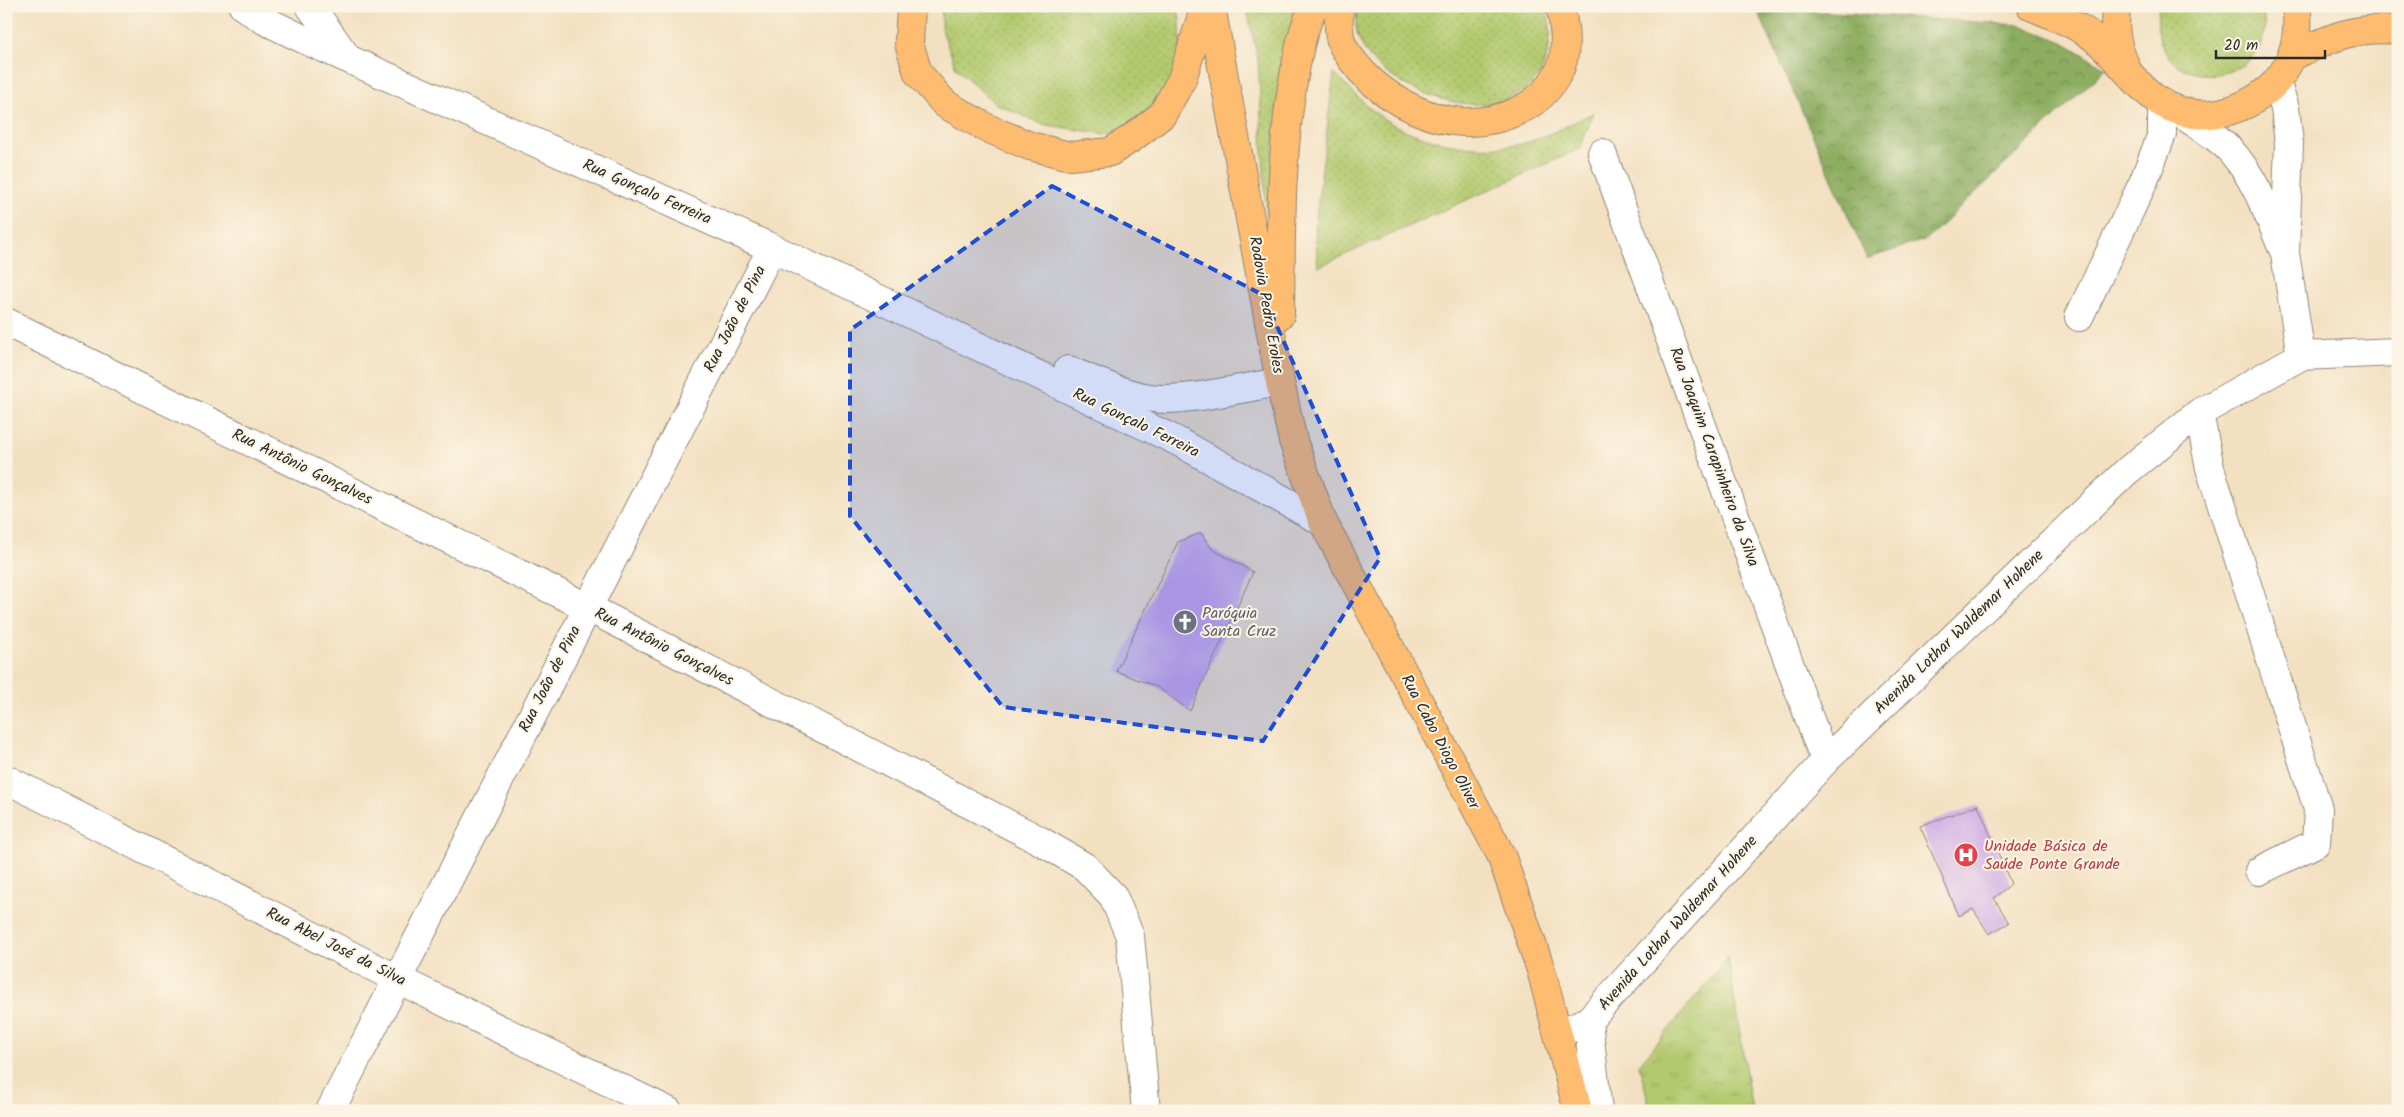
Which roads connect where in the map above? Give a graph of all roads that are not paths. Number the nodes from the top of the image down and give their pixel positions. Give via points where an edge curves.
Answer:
1 (243, 6) edge
2 (310, 6) edge
3 (911, 6) edge
4 (1205, 6) edge
5 (1211, 6) edge
6 (1314, 6) edge
7 (1339, 6) edge
8 (1560, 6) edge
9 (2031, 6) edge
10 (2117, 6) edge
11 (2296, 6) edge
12 (2398, 30) edge
13 (347, 57) junction
14 (2291, 57) junction
15 (2129, 73) junction
16 (2276, 82) junction
17 (2167, 106) junction
18 (1602, 153) dead end
19 (772, 248) junction
20 (2284, 253) junction
21 (2079, 317) dead end
22 (6, 322) edge
23 (946, 331) junction
24 (2398, 352) edge
25 (2301, 356) junction
26 (1280, 382) junction
27 (2199, 413) junction
28 (1323, 522) junction
29 (587, 607) junction
30 (1825, 761) junction
31 (6, 779) edge
32 (2259, 871) dead end
33 (397, 979) junction
34 (1588, 1021) junction
35 (1559, 1033) junction
36 (330, 1111) edge
37 (668, 1111) edge
38 (1146, 1111) edge
39 (1578, 1111) edge
40 (1598, 1111) edge

1 - 13 street, Rua Gonçalo Ferreira via 264,20
2 - 13 street, Rua Gonçalo Ferreira
3 - 4 main road via 910,43 918,73 946,104 987,128 1030,146 1070,156 1110,152 1162,116 1182,80
5 - 26 main road, Rodovia Pedro Eroles
6 - 26 main road, Rodovia Pedro Eroles via 1301,40 1281,177
7 - 8 main road via 1340,38 1353,62 1374,86 1418,111 1454,121 1491,120 1522,110 1544,94 1559,72 1564,51
9 - 15 main road via 2097,40
10 - 15 main road via 2114,18 2117,46
11 - 14 main road via 2298,25
12 - 14 main road via 2356,30 2328,38
13 - 19 street, Rua Gonçalo Ferreira
14 - 16 main road
15 - 17 main road
16 - 17 main road via 2255,101 2229,112 2200,114
16 - 20 street via 2285,108 2289,143
17 - 20 street via 2228,147 2244,167 2260,192
17 - 21 street via 2162,134 2143,183
18 - 30 street, Rua Joaquim Carapinheiro da Silva
19 - 23 street, Rua Gonçalo Ferreira
19 - 29 street, Rua João de Pina
20 - 25 street
22 - 29 street, Rua Antônio Gonçalves
23 - 26 street, Rua Gonçalo Ferreira via 1064,369 1123,392 1153,398 1183,398
23 - 28 street, Rua Gonçalo Ferreira via 1178,441
24 - 25 street, Avenida Lothar Waldemar Hohene
25 - 27 street, Avenida Lothar Waldemar Hohene
26 - 28 main road, Rua Cabo Diogo Oliver via 1293,441
27 - 30 street, Avenida Lothar Waldemar Hohene via 2127,471
27 - 32 street via 2210,468 2318,809 2316,843
28 - 35 main road, Rua Cabo Diogo Oliver via 1501,854
29 - 33 street, Rua João de Pina
29 - 38 street, Rua Antônio Gonçalves via 1039,840 1085,867 1113,896 1130,936
30 - 34 street, Avenida Lothar Waldemar Hohene
31 - 33 street, Rua Abel José da Silva
33 - 36 street, Rua João de Pina
33 - 37 street, Rua Abel José da Silva
34 - 35 street, Avenida Lothar Waldemar Hohene
34 - 40 street, Avenida Lothar Waldemar Hohene
35 - 39 main road, Rua Cabo Diogo Oliver

